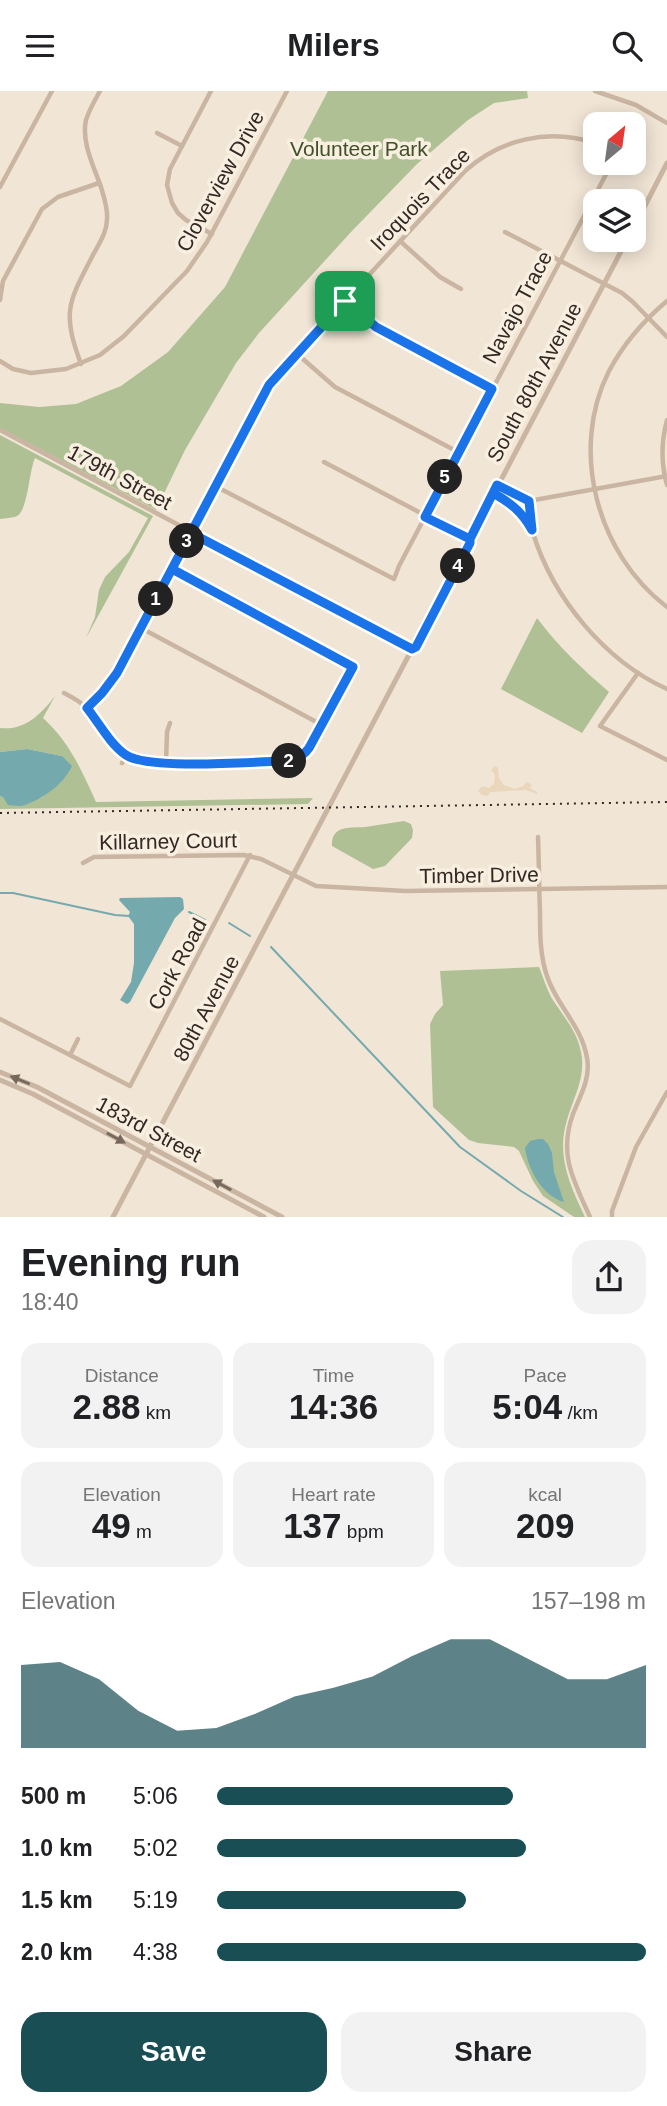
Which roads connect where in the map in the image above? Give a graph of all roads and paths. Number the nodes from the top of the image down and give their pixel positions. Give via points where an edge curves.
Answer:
1 (52, 91) edge
2 (100, 91) edge
3 (211, 91) edge
4 (287, 91) edge
5 (595, 91) edge
6 (667, 123) edge
7 (157, 133) dead end
8 (583, 140) edge
9 (182, 146) junction
10 (667, 163) edge
11 (605, 175) edge
12 (99, 183) junction
13 (0, 186) edge
14 (646, 204) edge
15 (505, 232) dead end
16 (212, 234) junction
17 (400, 241) junction
18 (621, 252) edge
19 (559, 260) junction
20 (604, 283) junction
21 (461, 289) dead end
22 (0, 300) edge
23 (345, 301) junction
24 (667, 302) edge
25 (648, 318) junction
26 (667, 337) edge
27 (296, 353) junction
28 (0, 361) edge
29 (81, 364) junction
30 (492, 389) junction
31 (667, 420) edge
32 (0, 431) edge
33 (458, 452) junction
34 (324, 462) dead end
35 (666, 477) edge
36 (497, 485) junction
37 (667, 485) edge
38 (215, 486) junction
39 (594, 490) junction
40 (493, 493) junction
41 (529, 501) junction
42 (509, 502) junction
43 (425, 517) junction
44 (532, 530) junction
45 (191, 533) junction
46 (470, 539) junction
47 (172, 569) junction
48 (667, 607) edge
49 (141, 628) junction
50 (412, 649) junction
51 (638, 673) junction
52 (667, 689) edge
53 (64, 693) dead end
54 (87, 708) junction
55 (170, 723) dead end
56 (322, 725) junction
57 (127, 755) junction
58 (667, 760) edge
59 (122, 763) dead end
60 (166, 764) junction
61 (538, 837) dead end
62 (250, 855) junction
63 (83, 863) dead end
64 (293, 876) junction
65 (667, 887) edge
66 (539, 890) junction
67 (0, 1019) edge
68 (78, 1039) dead end
69 (70, 1055) junction
70 (0, 1072) edge
71 (0, 1080) edge
72 (667, 1091) edge
73 (150, 1147) junction
74 (146, 1155) junction
75 (113, 1217) edge
76 (264, 1217) edge
77 (282, 1217) edge
78 (590, 1217) edge
79 (612, 1217) edge

1 - 13 street
2 - 12 street via 85,135
3 - 9 street
4 - 16 street, Cloverview Drive
5 - 6 street
7 - 9 street
8 - 17 street, Iroquois Trace via 552,135 499,147 465,171
9 - 16 street via 169,173 169,197 182,216
10 - 14 street
11 - 19 street, Navajo Trace
12 - 22 street via 58,197 41,209 4,278
12 - 29 street via 107,211 106,227 69,312 70,334
15 - 19 street
16 - 29 street, Cloverview Drive via 187,271 124,336
17 - 21 street via 440,277
17 - 23 street, Iroquois Trace
18 - 20 street, South 80th Avenue
19 - 20 street
19 - 30 street, Navajo Trace
20 - 25 street via 628,297
20 - 36 street, South 80th Avenue
23 - 27 street, Iroquois Trace
23 - 30 street via 376,327
24 - 25 street
25 - 26 street
25 - 39 street via 627,342 600,395 592,428
27 - 33 street via 335,387
27 - 38 street, Iroquois Trace via 269,385
28 - 29 street, Cloverview Drive via 31,373
30 - 33 street, Navajo Trace
31 - 35 street via 663,444
32 - 45 street, 179th Street
33 - 43 street, Navajo Trace
34 - 43 street
35 - 37 street
35 - 39 street
36 - 40 street, South 80th Avenue
36 - 41 street
38 - 43 street, Navajo Trace via 394,579
38 - 45 street, Iroquois Trace
39 - 41 street
39 - 48 street via 618,552 643,586
40 - 42 street
40 - 46 street, South 80th Avenue
41 - 42 street via 522,505
41 - 44 street
42 - 44 street
43 - 46 street
44 - 51 street via 545,563 574,611 599,641
45 - 47 street, Iroquois Trace
45 - 50 street, 179th Street
46 - 50 street, South 80th Avenue
47 - 49 street, Iroquois Trace
47 - 56 street via 353,667
49 - 54 street, Iroquois Trace via 117,673
49 - 56 street
50 - 64 street, South 80th Avenue
51 - 52 street
51 - 58 street via 600,726
53 - 54 street
54 - 57 street
55 - 60 street
56 - 60 street via 305,753 290,761
57 - 59 street
57 - 60 street
61 - 66 street
62 - 63 street, Killarney Court via 94,857
62 - 64 street, Killarney Court
62 - 69 street, Cork Road via 130,1086
64 - 66 street, Timber Drive via 316,886
64 - 73 street, 80th Avenue
65 - 66 street, Timber Drive
66 - 78 street via 547,978 582,1039 587,1059 585,1086 573,1116 567,1154 570,1173
67 - 69 street
68 - 69 street
73 -> 70 street, 183rd Street
71 -> 74 street, 183rd Street
72 - 79 street via 635,1147
73 - 74 street, 80th Avenue
77 -> 73 street, 183rd Street
74 - 75 street
74 - 76 street, 183rd Street

